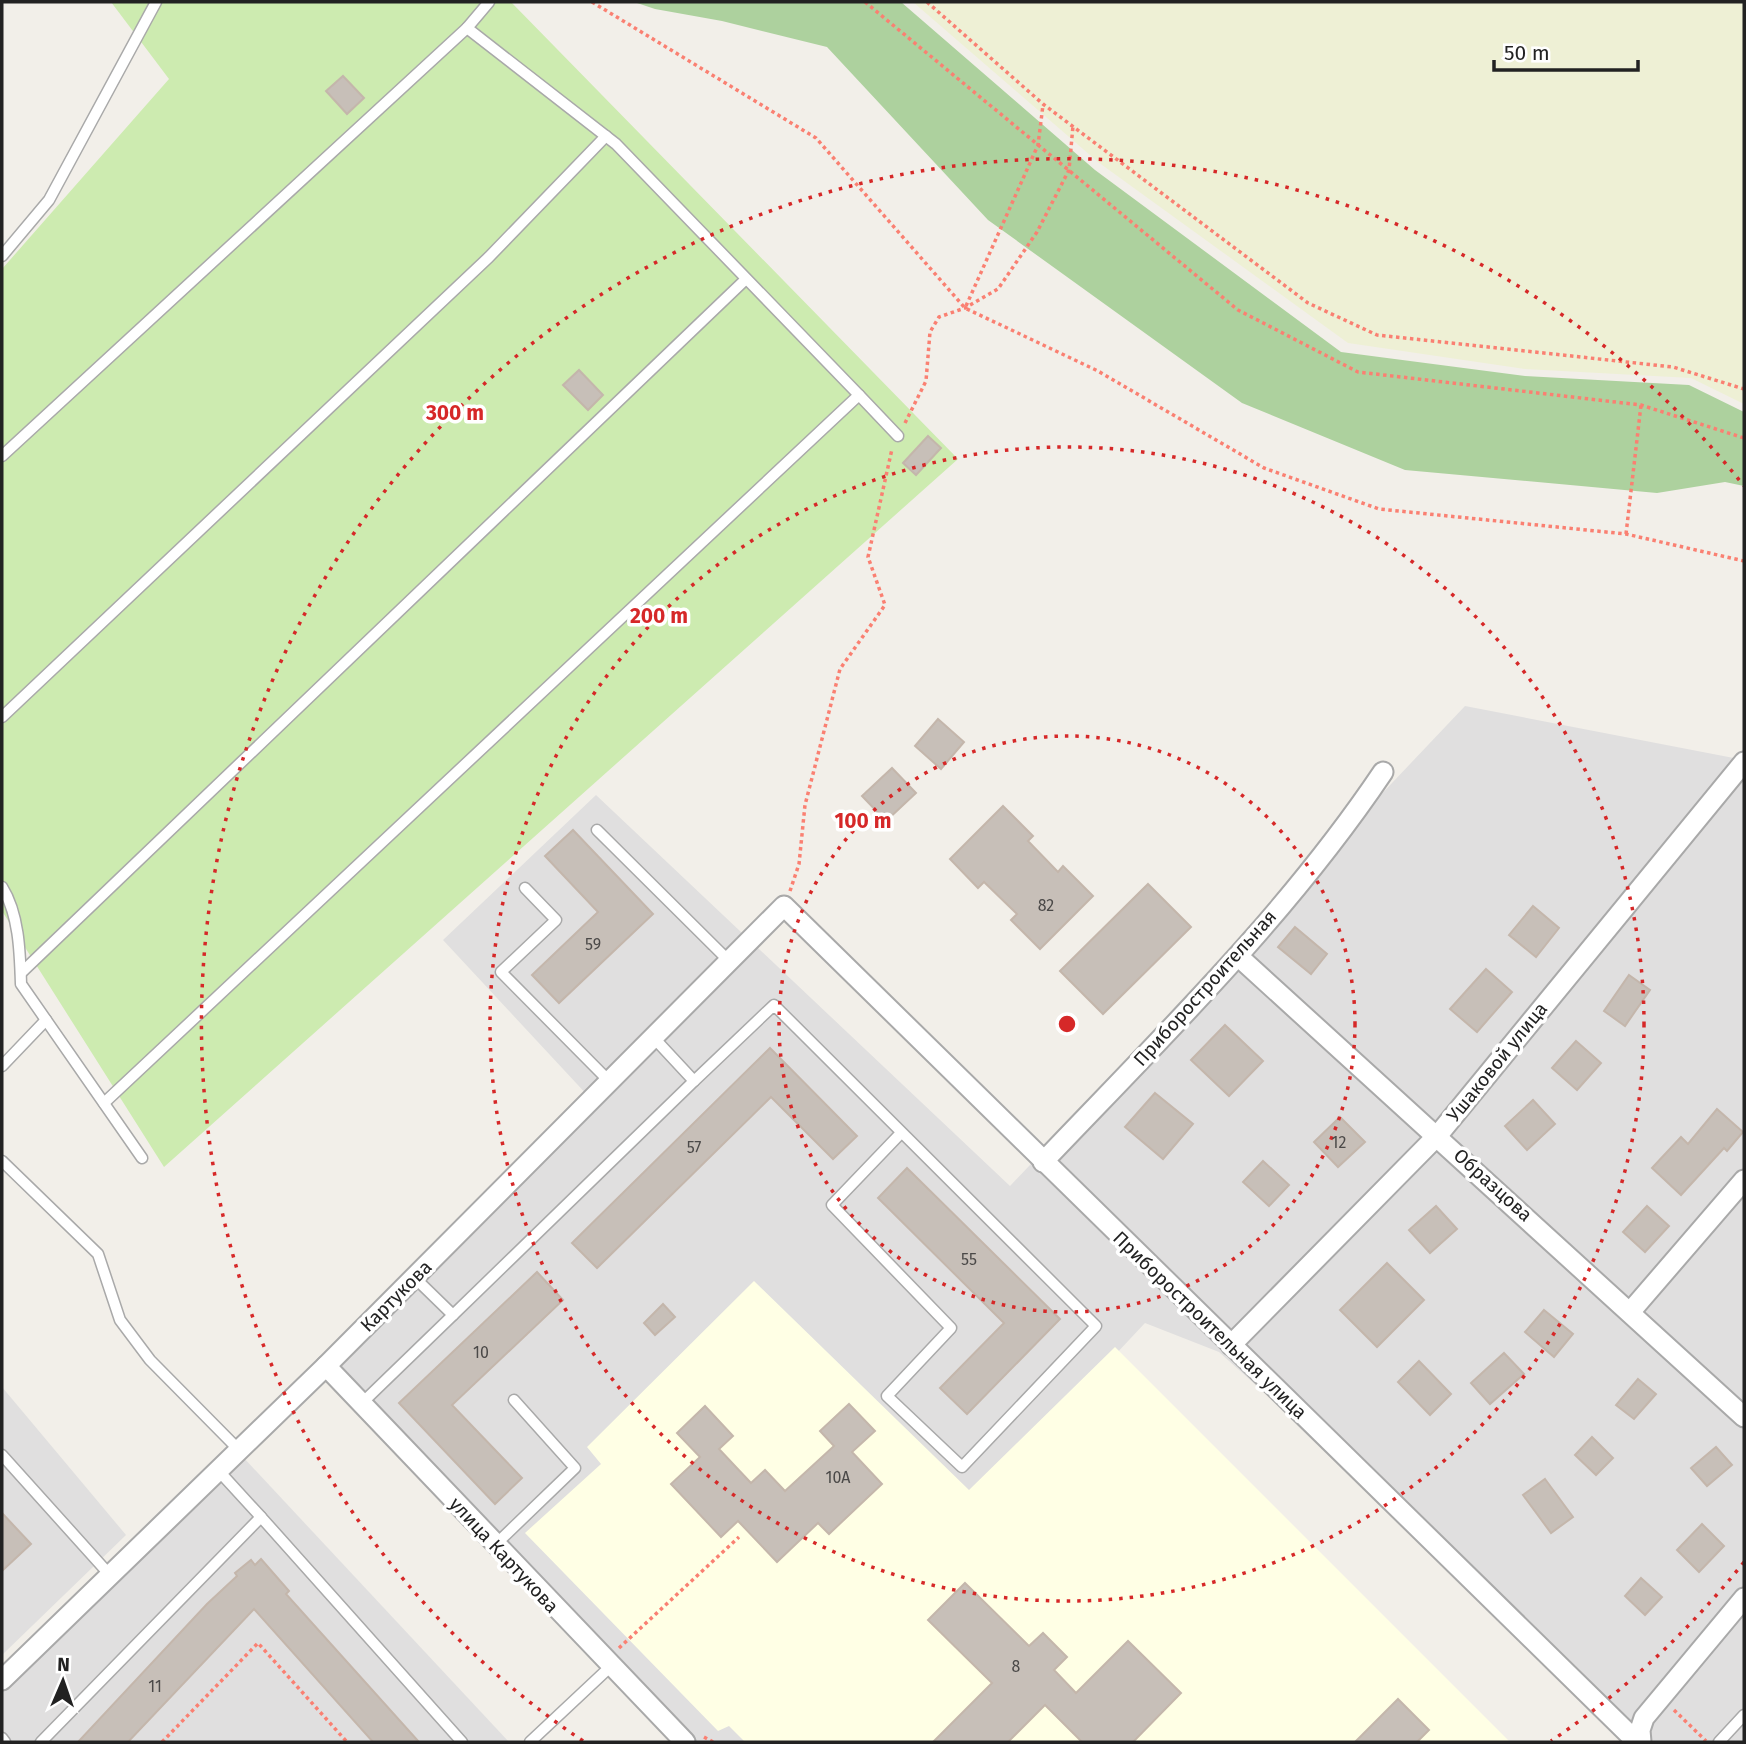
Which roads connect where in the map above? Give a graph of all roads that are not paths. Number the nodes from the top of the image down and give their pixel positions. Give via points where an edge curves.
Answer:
1 (156, 2) edge
2 (489, 2) edge
3 (467, 28) junction
4 (606, 136) junction
5 (2, 256) edge
6 (746, 279) junction
7 (859, 395) junction
8 (898, 436) road end
9 (2, 456) edge
10 (2, 717) edge
11 (1744, 762) edge
12 (1383, 772) dead end
13 (597, 830) dead end
14 (2, 887) edge
15 (525, 888) dead end
16 (784, 906) joint
17 (1238, 957) junction
18 (729, 961) junction
19 (21, 973) junction
20 (46, 1020) junction
21 (654, 1038) junction
22 (2, 1066) edge
23 (694, 1081) junction
24 (611, 1083) junction
25 (104, 1103) junction
26 (901, 1133) junction
27 (1438, 1135) junction
28 (142, 1158) dead end
29 (2, 1161) edge
30 (1043, 1162) junction
31 (1744, 1180) edge
32 (415, 1278) junction
33 (1631, 1311) junction
34 (453, 1315) junction
35 (1231, 1345) junction
36 (326, 1366) junction
37 (514, 1401) dead end
38 (361, 1404) junction
39 (1744, 1417) edge
40 (238, 1449) junction
41 (2, 1455) edge
42 (218, 1469) junction
43 (261, 1517) junction
44 (495, 1545) junction
45 (109, 1574) junction
46 (1744, 1598) edge
47 (607, 1664) junction
48 (2, 1680) edge
49 (1744, 1715) edge
50 (41, 1742) edge
51 (462, 1742) edge
52 (530, 1742) edge
53 (685, 1742) edge
54 (1639, 1742) edge
55 (1719, 1742) edge

1 - 5 lane via 49,200
2 - 3 lane
3 - 4 lane
3 - 9 lane
4 - 6 lane
4 - 10 lane via 489,257
6 - 7 lane
6 - 19 lane
7 - 8 lane
7 - 25 lane
11 - 27 street, Ушаковой улица
12 - 17 street, Приборостроительная
13 - 18 lane
14 - 19 lane via 10,900
15 - 24 lane via 556,920 501,972
16 - 18 street, Картукова
16 - 30 street, Приборостроительная улица
17 - 27 street, Образцова
17 - 30 street, Приборостроительная
18 - 21 street, Картукова
19 - 20 lane via 21,984
20 - 22 lane
20 - 25 lane
21 - 23 lane
21 - 24 street, Картукова
23 - 26 lane via 774,1004
23 - 34 lane
24 - 32 street, Картукова
25 - 28 lane
26 - 26 lane via 832,1205 951,1328 887,1396 962,1467 1096,1326
27 - 33 street, Образцова
27 - 35 street, Ушаковой улица
29 - 40 lane via 98,1254 120,1320 150,1360
30 - 35 street, Приборостроительная улица
31 - 33 street
32 - 34 lane
32 - 36 street, Картукова
33 - 39 street, Образцова
34 - 38 lane
35 - 54 street, Приборостроительная улица
36 - 38 street, улица Картукова
36 - 40 street, Картукова
37 - 44 lane via 575,1468
38 - 44 street, улица Картукова
40 - 42 street, Картукова
41 - 45 lane
42 - 43 lane
42 - 45 street, Картукова
43 - 50 lane
43 - 51 lane
44 - 47 street, улица Картукова
45 - 48 street, Картукова
46 - 54 street, Приборостроительная улица via 1644,1718
47 - 52 lane
47 - 53 street, улица Картукова
49 - 55 lane

